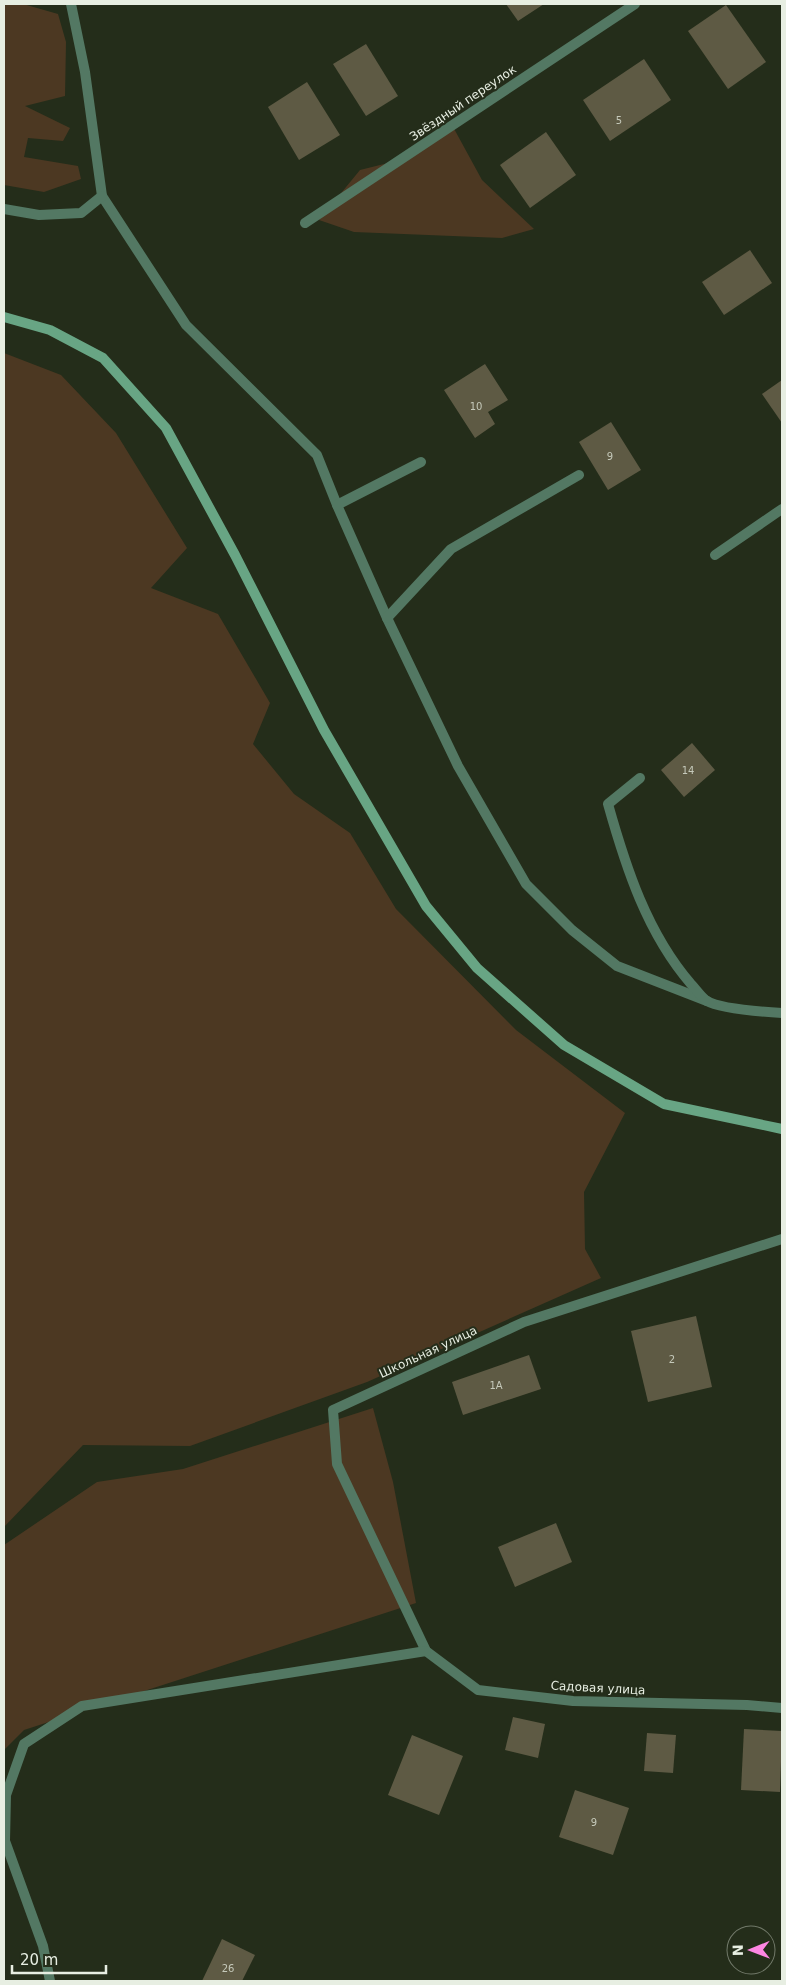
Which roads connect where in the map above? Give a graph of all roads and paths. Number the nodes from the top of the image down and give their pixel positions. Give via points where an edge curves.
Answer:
1 (71, 4) edge
2 (636, 4) edge
3 (102, 196) junction
4 (4, 209) edge
5 (305, 223) dead end
6 (4, 317) edge
7 (421, 462) dead end
8 (579, 475) dead end
9 (337, 505) junction
10 (782, 509) edge
11 (716, 555) dead end
12 (387, 618) junction
13 (640, 778) dead end
14 (707, 1001) junction
15 (782, 1013) edge
16 (782, 1128) edge
17 (782, 1239) edge
18 (426, 1651) junction
19 (782, 1708) edge
20 (50, 1981) edge

1 - 3 street via 85,72
2 - 5 street, Звёздный переулок
3 - 4 street via 81,213 39,215
3 - 9 street via 186,325 317,455
6 - 16 street via 50,330 103,358 166,428 324,730 426,906 477,968 564,1045 664,1104
7 - 9 street
8 - 12 street via 451,549
9 - 12 street
10 - 11 street
12 - 14 street via 458,766 526,884 572,930 617,966
13 - 14 street via 608,804 625,864 646,914 676,967
14 - 15 street via 750,1012
17 - 18 street, Школьная улица via 524,1322 333,1410 337,1464
18 - 19 street, Садовая улица via 478,1690 573,1701
18 - 20 street via 82,1706 24,1744 6,1795 4,1841 43,1946

